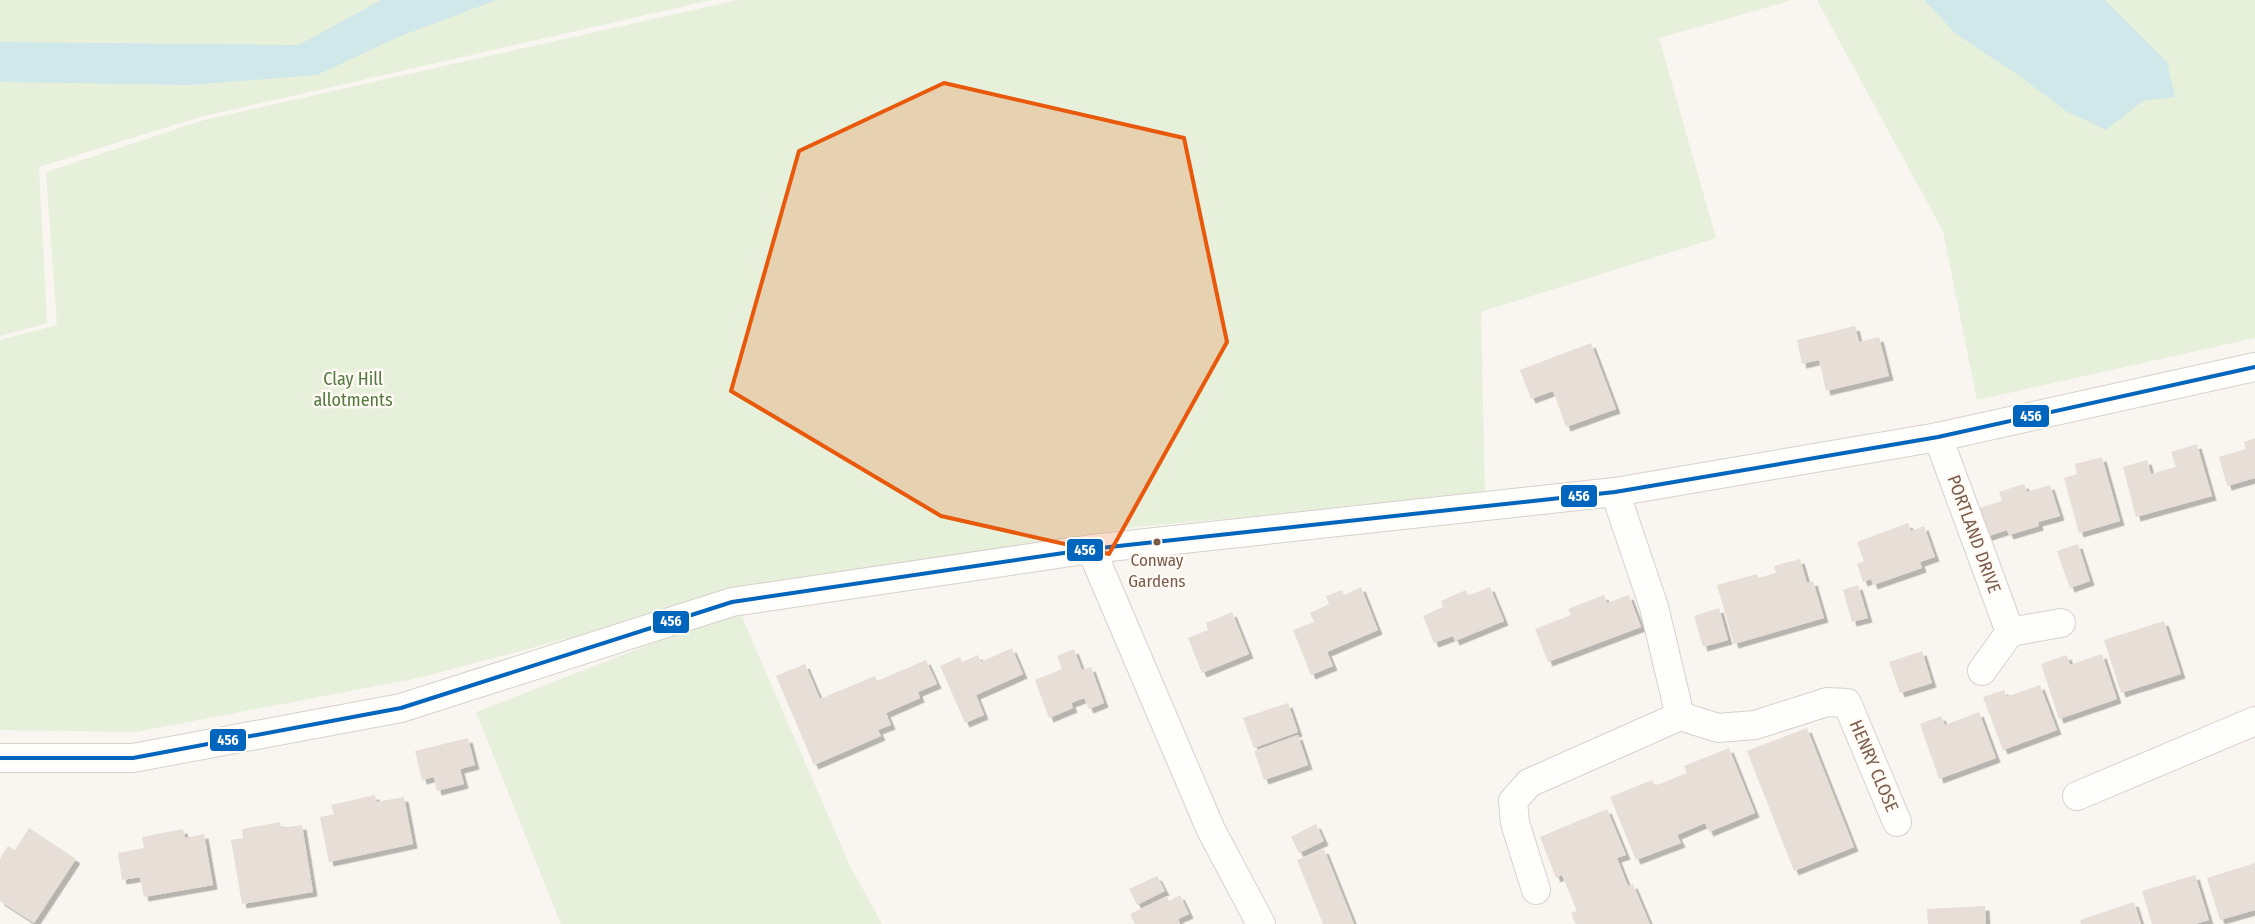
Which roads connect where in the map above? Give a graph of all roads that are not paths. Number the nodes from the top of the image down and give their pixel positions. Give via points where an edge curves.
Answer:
1 (2255, 367) edge
2 (1938, 437) junction
3 (1616, 492) junction
4 (1091, 549) junction
5 (2061, 623) dead end
6 (2010, 632) junction
7 (1982, 671) dead end
8 (1680, 716) junction
9 (2255, 721) edge
10 (0, 758) edge
11 (2077, 796) dead end
12 (1897, 822) dead end
13 (1536, 890) dead end
14 (1261, 924) edge

1 - 2 street
2 - 3 street
2 - 6 street, PORTLAND DRIVE
3 - 4 street
3 - 8 street via 1654,607
4 - 10 street via 732,602 401,708 133,758
4 - 14 street via 1211,830
5 - 6 street
6 - 7 street
8 - 12 street, HENRY CLOSE via 1718,728 1755,725 1827,702 1847,703
8 - 13 street via 1529,783 1513,801 1514,823
9 - 11 street

